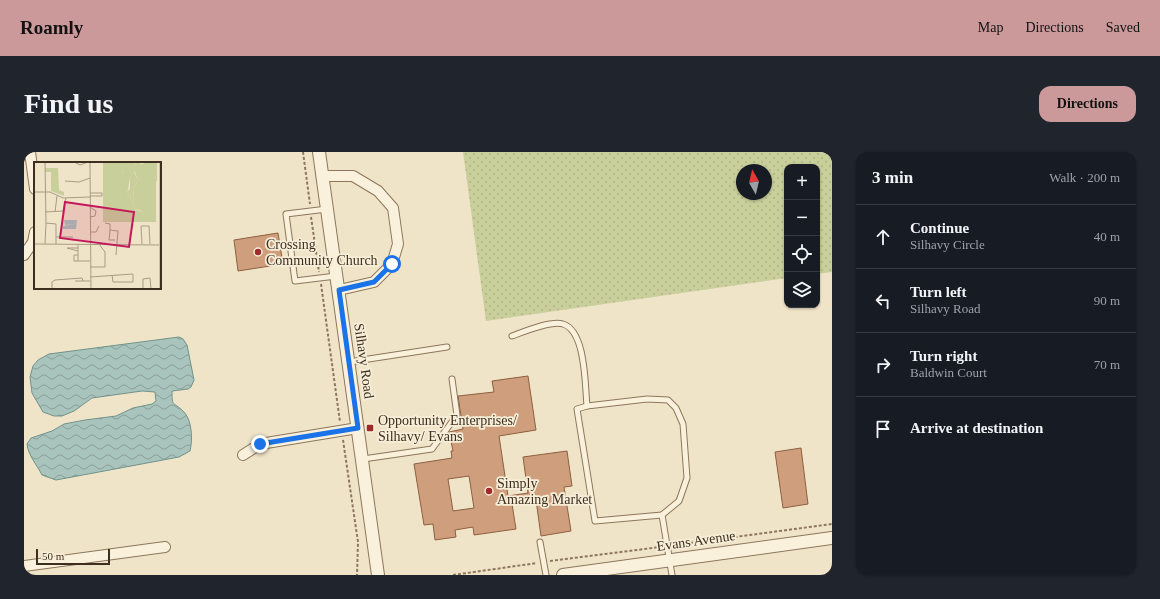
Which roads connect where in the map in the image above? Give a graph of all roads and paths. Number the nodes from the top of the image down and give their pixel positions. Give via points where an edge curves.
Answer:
1 (30, 152) edge
2 (303, 152) edge
3 (319, 152) edge
4 (323, 176) junction
5 (34, 182) edge
6 (328, 209) junction
7 (311, 211) junction
8 (34, 237) edge
9 (24, 255) edge
10 (337, 276) junction
11 (320, 278) junction
12 (339, 290) junction
13 (512, 336) dead end
14 (447, 347) dead end
15 (349, 362) junction
16 (452, 379) dead end
17 (587, 406) junction
18 (358, 428) junction
19 (341, 431) junction
20 (242, 455) dead end
21 (363, 460) junction
22 (662, 514) junction
23 (832, 524) edge
24 (832, 538) edge
25 (540, 542) dead end
26 (667, 546) junction
27 (165, 547) dead end
28 (669, 560) junction
29 (544, 562) junction
30 (24, 566) edge
31 (357, 575) edge
32 (378, 575) edge
33 (453, 575) edge
34 (546, 575) edge
35 (563, 575) edge
36 (672, 575) edge

1 - 5 street
2 - 7 path
3 - 4 street, Silhavy Road
4 - 6 street, Silhavy Road
4 - 12 street via 354,176 378,191 393,208 398,244 392,264 374,282
6 - 7 lane
6 - 10 street, Silhavy Road
7 - 11 path
7 - 11 lane via 286,214 295,281
8 - 9 street
10 - 11 lane
10 - 12 street, Silhavy Road
11 - 19 path
12 - 15 street, Silhavy Road
13 - 17 lane via 548,324 563,324 575,332 581,347
14 - 15 lane
15 - 18 street, Silhavy Road
16 - 21 lane via 457,415 432,449
17 - 22 lane via 577,409 595,521
17 - 22 lane via 647,399 668,400 676,408 683,424 687,478 679,501
18 - 19 street
18 - 21 street, Silhavy Road
19 - 20 street via 260,444
19 - 31 path via 358,542
21 - 32 street, Silhavy Road
22 - 26 lane
23 - 26 path
24 - 28 street, Evans Avenue
25 - 29 lane
26 - 28 lane
26 - 29 path
27 - 30 street
28 - 35 street, Evans Avenue
28 - 36 lane
29 - 33 path
29 - 34 lane

